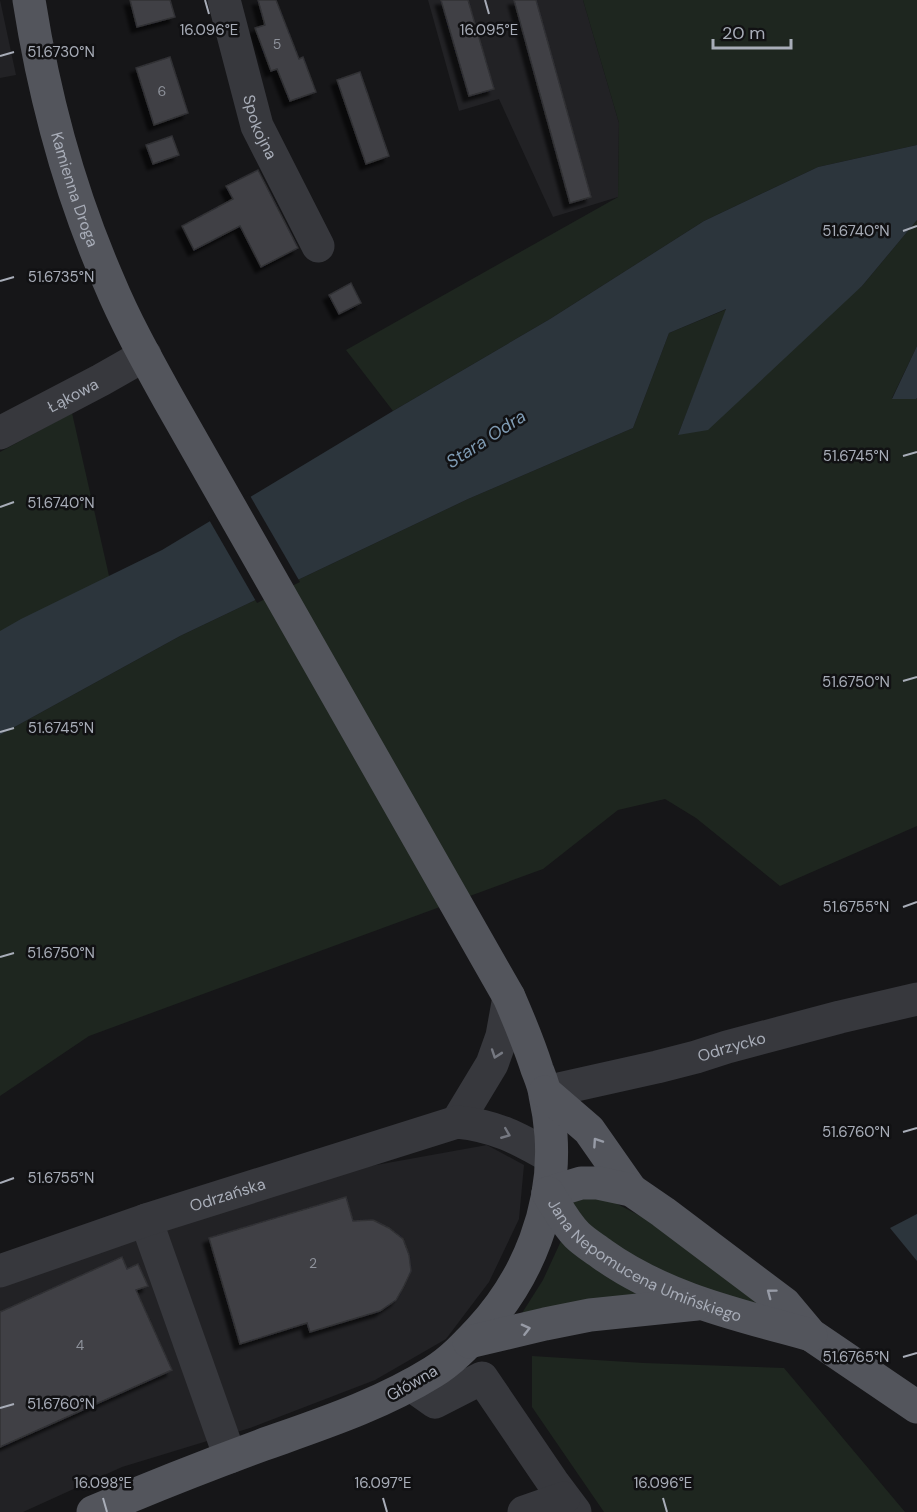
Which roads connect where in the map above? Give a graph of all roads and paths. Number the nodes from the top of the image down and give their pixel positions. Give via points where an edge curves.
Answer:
1 (29, 0) edge
2 (224, 0) edge
3 (318, 246) dead end
4 (145, 355) junction
5 (0, 433) edge
6 (509, 997) junction
7 (917, 999) edge
8 (545, 1092) junction
9 (457, 1122) junction
10 (551, 1157) junction
11 (630, 1190) junction
12 (548, 1193) junction
13 (147, 1220) junction
14 (0, 1271) edge
15 (701, 1304) junction
16 (811, 1335) junction
17 (469, 1342) junction
18 (411, 1385) junction
19 (917, 1407) edge
20 (230, 1457) junction
21 (570, 1505) edge
22 (93, 1512) edge
23 (524, 1512) edge

1 - 4 main road, Kamienna Droga via 47,92 72,183 108,280
2 - 3 street, Spokojna via 257,126
4 - 5 street, Łąkowa
4 - 6 main road, Kamienna Droga
6 - 8 main road, Główna
6 -> 9 street via 492,1064
7 - 8 street, Odrzycko via 667,1065
8 - 10 main road, Główna
11 -> 8 main road via 589,1130
9 -> 10 street, Odrzańska via 501,1131
9 - 13 street, Odrzańska
10 - 12 main road, Główna
11 - 12 main road, Jana Nepomucena Umińskiego via 581,1183
16 -> 11 main road, Jana Nepomucena Umińskiego via 785,1304
12 - 15 main road, Jana Nepomucena Umińskiego via 577,1235 606,1257
12 - 17 main road, Główna via 522,1273 509,1295
13 - 14 street, Odrzańska
13 - 20 street
15 - 16 main road, Jana Nepomucena Umińskiego
17 -> 15 main road via 590,1315
16 - 19 main road, Jana Nepomucena Umińskiego
17 - 18 main road, Główna via 436,1371
18 - 20 main road, Główna via 348,1415
18 - 21 street via 435,1402 482,1378
20 - 22 main road, Główna
21 - 23 street

